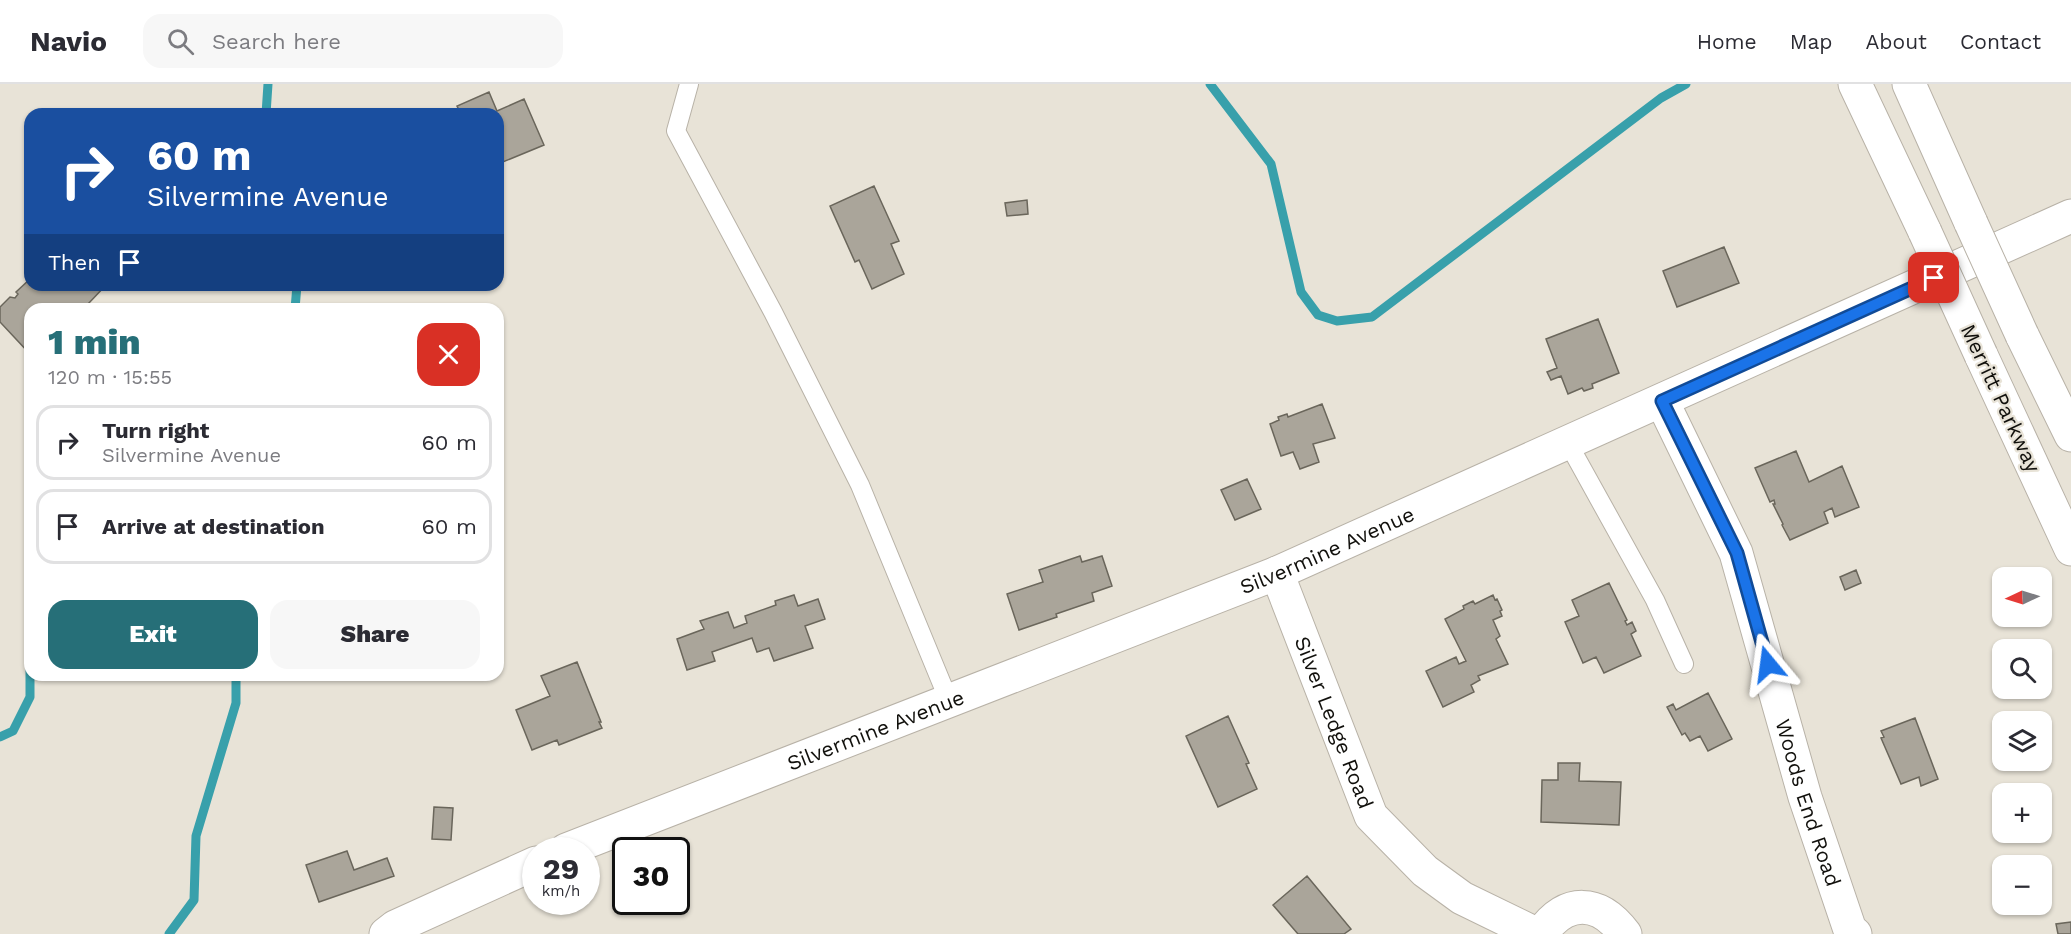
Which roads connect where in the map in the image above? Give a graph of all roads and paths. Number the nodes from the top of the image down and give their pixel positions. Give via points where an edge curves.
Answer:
1 (689, 84) edge
2 (1909, 84) edge
3 (1860, 94) edge
4 (2071, 216) edge
5 (1662, 401) junction
6 (2071, 435) edge
7 (1568, 443) junction
8 (2071, 549) edge
9 (1276, 573) junction
10 (1684, 664) dead end
11 (949, 701) junction
12 (599, 837) edge
13 (522, 869) edge
14 (386, 934) edge
15 (1538, 934) edge
16 (1625, 934) edge
17 (1855, 934) edge

1 - 11 lane via 676,131 860,486
2 - 6 main road, bridge
3 - 8 main road, Merritt Parkway, bridge
4 - 5 main road, Silvermine Avenue
5 - 7 main road, Silvermine Avenue
5 - 17 main road, Woods End Road via 1737,553 1805,797 1850,930
7 - 9 main road, Silvermine Avenue
7 - 10 lane via 1654,600
9 - 11 main road, Silvermine Avenue
9 - 15 main road, Silver Ledge Road via 1371,816 1425,872 1462,898
11 - 12 main road, Silvermine Avenue
13 - 14 main road
15 - 16 main road, Silver Ledge Road via 1565,910 1582,907 1600,910 1615,920

